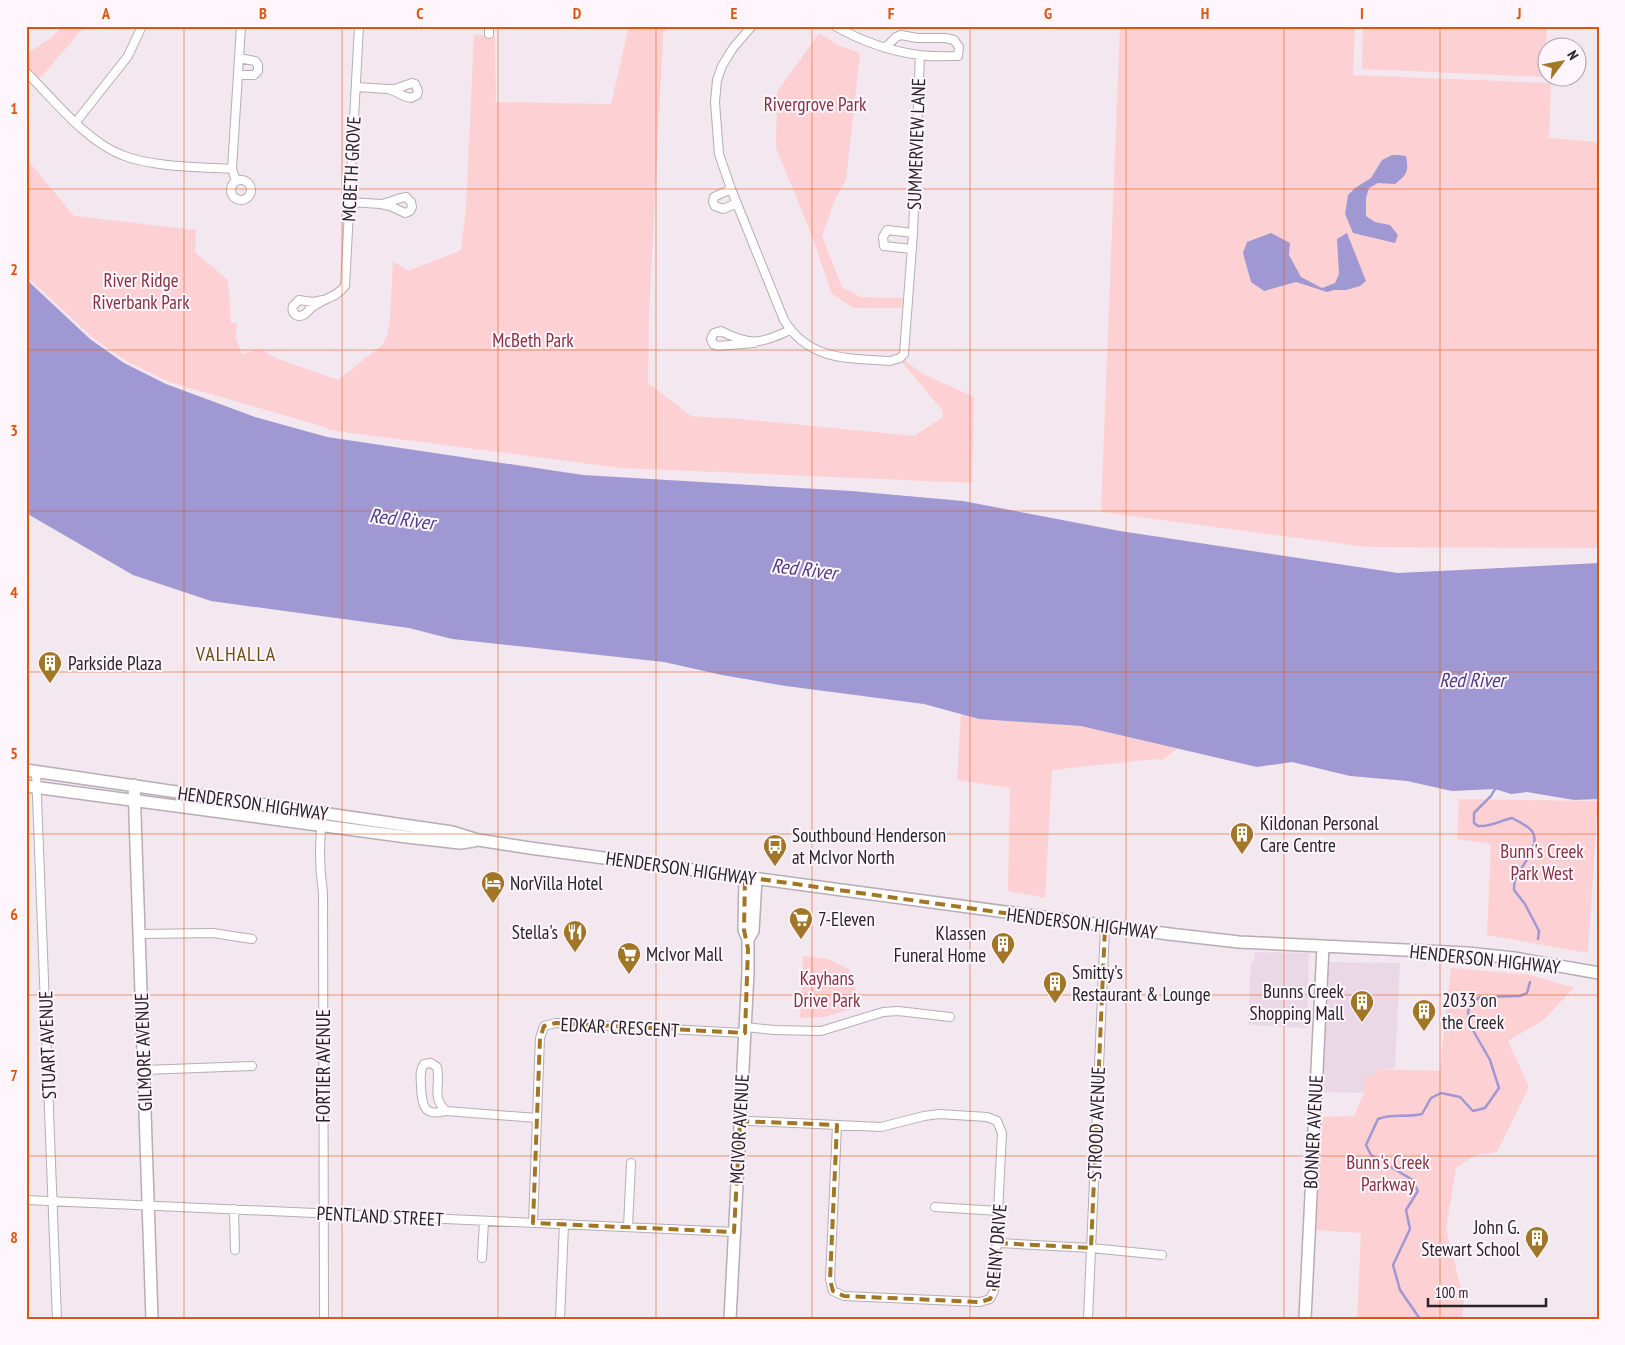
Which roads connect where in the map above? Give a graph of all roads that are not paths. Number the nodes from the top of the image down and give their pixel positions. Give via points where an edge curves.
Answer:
1 (142, 26) edge
2 (241, 26) edge
3 (359, 26) edge
4 (752, 26) edge
5 (835, 26) edge
6 (885, 48) junction
7 (920, 55) junction
8 (239, 58) junction
9 (26, 72) edge
10 (238, 74) junction
11 (356, 88) junction
12 (388, 89) dead end
13 (76, 122) junction
14 (232, 169) junction
15 (236, 181) dead end
16 (731, 189) junction
17 (350, 202) junction
18 (737, 203) junction
19 (381, 204) dead end
20 (913, 233) junction
21 (912, 248) junction
22 (324, 300) dead end
23 (790, 330) junction
24 (754, 342) junction
25 (31, 771) edge
26 (134, 785) junction
27 (32, 786) edge
28 (135, 800) junction
29 (323, 813) junction
30 (321, 826) junction
31 (478, 840) junction
32 (751, 878) junction
33 (1105, 926) junction
34 (139, 934) junction
35 (252, 939) dead end
36 (1322, 946) junction
37 (1599, 973) edge
38 (950, 1017) dead end
39 (745, 1030) junction
40 (252, 1066) dead end
41 (144, 1070) junction
42 (446, 1111) junction
43 (537, 1118) junction
44 (740, 1121) junction
45 (837, 1126) junction
46 (631, 1164) dead end
47 (26, 1200) edge
48 (53, 1202) junction
49 (149, 1206) junction
50 (935, 1208) dead end
51 (234, 1209) junction
52 (999, 1211) junction
53 (323, 1214) junction
54 (484, 1221) junction
55 (533, 1222) junction
56 (564, 1224) junction
57 (628, 1227) junction
58 (734, 1232) junction
59 (998, 1243) junction
60 (1091, 1248) junction
61 (235, 1250) dead end
62 (1162, 1255) dead end
63 (482, 1258) dead end
64 (57, 1319) edge
65 (152, 1319) edge
66 (324, 1319) edge
67 (560, 1319) edge
68 (730, 1319) edge
69 (1088, 1319) edge
70 (1305, 1319) edge

1 - 13 street via 128,56
2 - 8 street
3 - 11 street, MCBETH GROVE
4 - 16 street, SUMMERVIEW LANE via 722,66 717,80 715,102 719,154
5 - 6 street
6 - 7 street
6 - 7 street via 902,35 945,38 954,40 959,47 958,56
7 - 20 street, SUMMERVIEW LANE
8 - 10 street
8 - 10 street via 255,61 258,71 254,75
9 - 13 street
10 - 14 street
11 - 12 street
11 - 17 street, MCBETH GROVE
13 - 14 street via 97,142 122,155 158,163
14 - 15 street
16 - 18 street, SUMMERVIEW LANE
16 - 18 street via 717,194 713,202 723,209
17 - 19 street
17 - 22 street, MCBETH GROVE via 345,286 340,293
18 - 23 street, SUMMERVIEW LANE
20 - 21 street, SUMMERVIEW LANE
20 - 21 street, SUMMERVIEW LANE via 887,230 883,237 884,246
21 - 23 street, SUMMERVIEW LANE via 905,348 900,358 890,361 827,355 802,342
23 - 24 street
24 - 24 street via 742,341 721,331 714,333 711,339 718,346
25 - 26 main road, HENDERSON HIGHWAY
25 - 27 street, STUART AVENUE
26 - 28 main road, GILMORE AVENUE
26 - 29 main road, HENDERSON HIGHWAY
27 - 28 main road, HENDERSON HIGHWAY
27 - 48 street, STUART AVENUE
28 - 30 main road, HENDERSON HIGHWAY
28 - 34 main road, GILMORE AVENUE
29 - 30 street, FORTIER AVENUE
29 - 31 main road, HENDERSON HIGHWAY via 452,832
30 - 31 main road, HENDERSON HIGHWAY via 460,842
30 - 53 street, FORTIER AVENUE
31 - 32 main road, HENDERSON HIGHWAY
32 - 33 main road, HENDERSON HIGHWAY
32 - 39 main road, MCIVOR AVENUE via 753,931 748,939
33 - 36 main road, HENDERSON HIGHWAY via 1239,942
33 - 60 street, STROOD AVENUE
34 - 35 street via 213,933
34 - 41 main road, GILMORE AVENUE
36 - 37 main road, HENDERSON HIGHWAY via 1514,958
36 - 70 main road, BONNER AVENUE
38 - 39 street via 898,1011 883,1012 821,1031
39 - 43 street, EDKAR CRESCENT via 550,1023 544,1026 540,1038
39 - 44 main road, MCIVOR AVENUE
40 - 41 street
41 - 49 main road, GILMORE AVENUE
42 - 42 street via 429,1112 422,1103 420,1069 424,1064 431,1063 437,1067 438,1098
42 - 43 street
43 - 55 street, EDKAR CRESCENT
44 - 45 street, REINY DRIVE
44 - 58 main road, MCIVOR AVENUE
45 - 52 street, REINY DRIVE via 881,1128 939,1114 987,1116 997,1120 1002,1133
45 - 59 street, REINY DRIVE via 830,1280 833,1292 844,1296 980,1302 990,1299 994,1291
46 - 57 street
47 - 48 street, PENTLAND STREET
48 - 49 street, PENTLAND STREET
48 - 64 street, STUART AVENUE
49 - 51 street, PENTLAND STREET
49 - 65 main road, GILMORE AVENUE
50 - 52 street
51 - 53 street, PENTLAND STREET
51 - 61 street
52 - 59 street, REINY DRIVE
53 - 54 street, PENTLAND STREET
53 - 66 street, FORTIER AVENUE
54 - 55 street, PENTLAND STREET
54 - 63 street
55 - 56 street, PENTLAND STREET
56 - 57 street, PENTLAND STREET
56 - 67 street
57 - 58 street, PENTLAND STREET
58 - 68 main road, MCIVOR AVENUE
59 - 60 street
60 - 62 street
60 - 69 street, STROOD AVENUE

